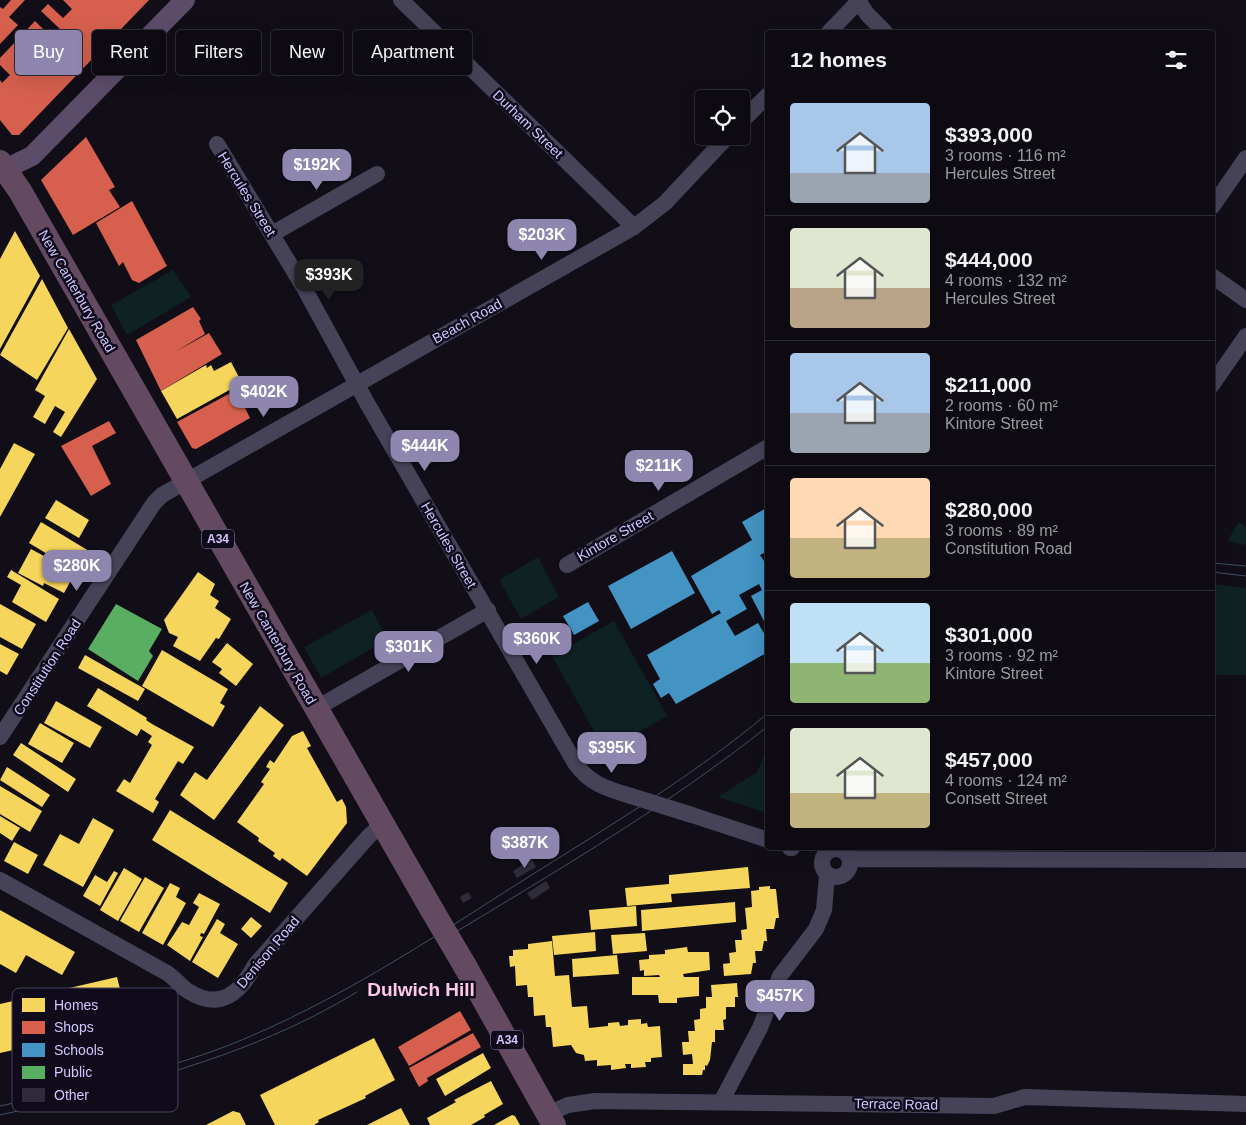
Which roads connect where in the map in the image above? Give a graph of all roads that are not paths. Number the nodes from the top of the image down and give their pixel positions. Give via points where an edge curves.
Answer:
1 (185, 0) edge
2 (401, 0) edge
3 (859, 0) edge
4 (830, 30) edge
5 (883, 30) edge
6 (765, 98) edge
7 (750, 113) edge
8 (217, 144) dead end
9 (720, 145) edge
10 (1246, 158) edge
11 (2, 167) edge
12 (377, 174) dead end
13 (1215, 203) edge
14 (634, 227) junction
15 (272, 234) junction
16 (1215, 278) edge
17 (1246, 300) edge
18 (1246, 336) edge
19 (1215, 381) edge
20 (356, 384) junction
21 (765, 449) edge
22 (186, 481) junction
23 (567, 565) dead end
24 (488, 610) junction
25 (315, 708) junction
26 (0, 737) edge
27 (382, 824) junction
28 (765, 839) edge
29 (850, 859) junction
30 (1246, 860) edge
31 (827, 875) junction
32 (0, 880) edge
33 (721, 1102) junction
34 (1246, 1104) edge
35 (551, 1120) edge

1 - 11 main road via 32,156
2 - 14 street, Durham Street
3 - 4 street
3 - 5 street
6 - 7 street
8 - 15 street, Hercules Street
9 - 14 street, Beach Road via 665,204
10 - 13 street
11 - 22 highway, New Canterbury Road / A34
12 - 15 street
14 - 20 street, Beach Road
15 - 20 street, Hercules Street
16 - 17 street
18 - 19 street
20 - 22 street, Beach Road
20 - 24 street, Hercules Street
21 - 23 street, Kintore Street
22 - 25 highway, New Canterbury Road / A34
22 - 26 street, Constitution Road via 154,503
24 - 25 street
24 - 28 street, Hercules Street, bridge via 581,771 596,784
25 - 27 highway, New Canterbury Road / A34
27 - 32 street, Denison Road via 255,965 236,992 218,1000 198,997 167,974
27 - 35 highway, New Canterbury Road / A34, bridge
29 - 30 street
29 - 31 street via 844,875 836,878
29 - 31 street via 842,850 828,850 821,860
31 - 33 street via 824,910 816,929 780,976 760,1028
33 - 34 street, Terrace Road via 994,1106 1025,1097
33 - 35 street, Terrace Road via 583,1101 568,1104

